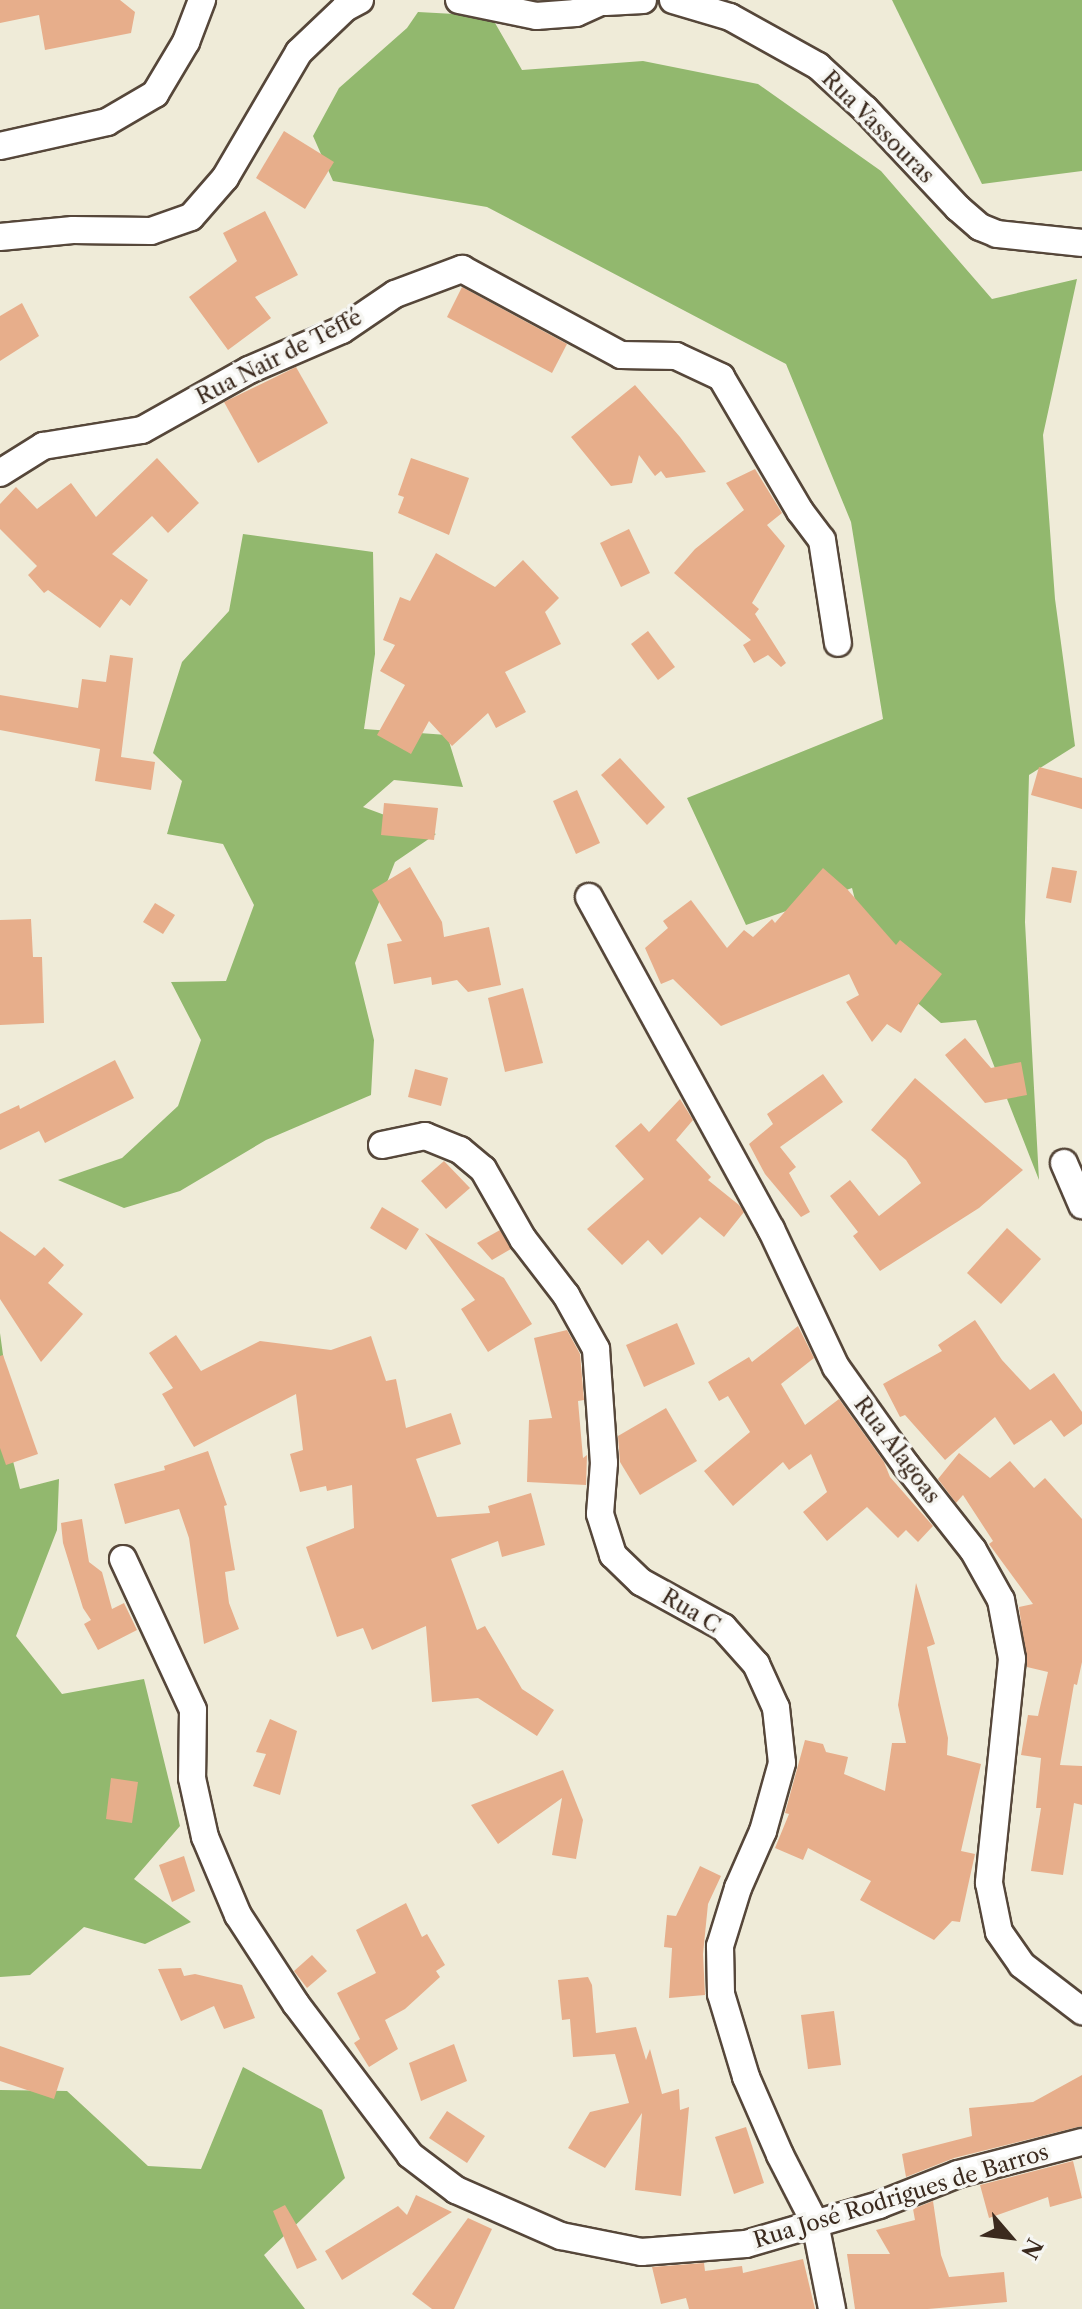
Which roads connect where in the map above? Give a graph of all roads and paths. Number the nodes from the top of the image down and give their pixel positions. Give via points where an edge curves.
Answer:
1 (202, 0) edge
2 (360, 0) edge
3 (459, 0) edge
4 (643, 0) edge
5 (673, 0) edge
6 (605, 1) edge
7 (0, 146) edge
8 (0, 237) edge
9 (1082, 243) edge
10 (0, 473) edge
11 (838, 643) dead end
12 (589, 897) dead end
13 (382, 1145) dead end
14 (1064, 1163) dead end
15 (1082, 1205) edge
16 (123, 1559) dead end
17 (1082, 2011) edge
18 (1082, 2142) edge
19 (815, 2223) junction
20 (832, 2309) edge

1 - 7 street via 186,42 155,94 107,122
2 - 8 street via 299,52 225,178 191,217 151,231 73,230
3 - 6 street via 536,16 576,13
4 - 6 street
5 - 9 street, Rua Vassouras via 730,17 818,66 980,227 997,234
10 - 11 street, Rua Nair de Teffé via 43,446 142,430 249,370 342,330 395,294 462,269 621,355 676,356 721,377 822,540
12 - 17 street, Rua Alagoas via 771,1229 836,1367 973,1550 1001,1600 1012,1659 989,1883 999,1932 1022,1965
13 - 19 street, Rua C via 425,1136 460,1150 483,1169 596,1349 604,1463 600,1514 613,1555 641,1582 723,1627 756,1664 776,1708 782,1763 720,1946 721,1994 746,2077
14 - 15 street
16 - 19 street, Rua José Rodrigues de Barros via 193,1710 192,1778 205,1837 238,1915 296,2004 410,2155 456,2190 561,2236 641,2252 746,2244
18 - 19 street, Rua José Rodrigues de Barros via 958,2174
19 - 20 street, Rua C

